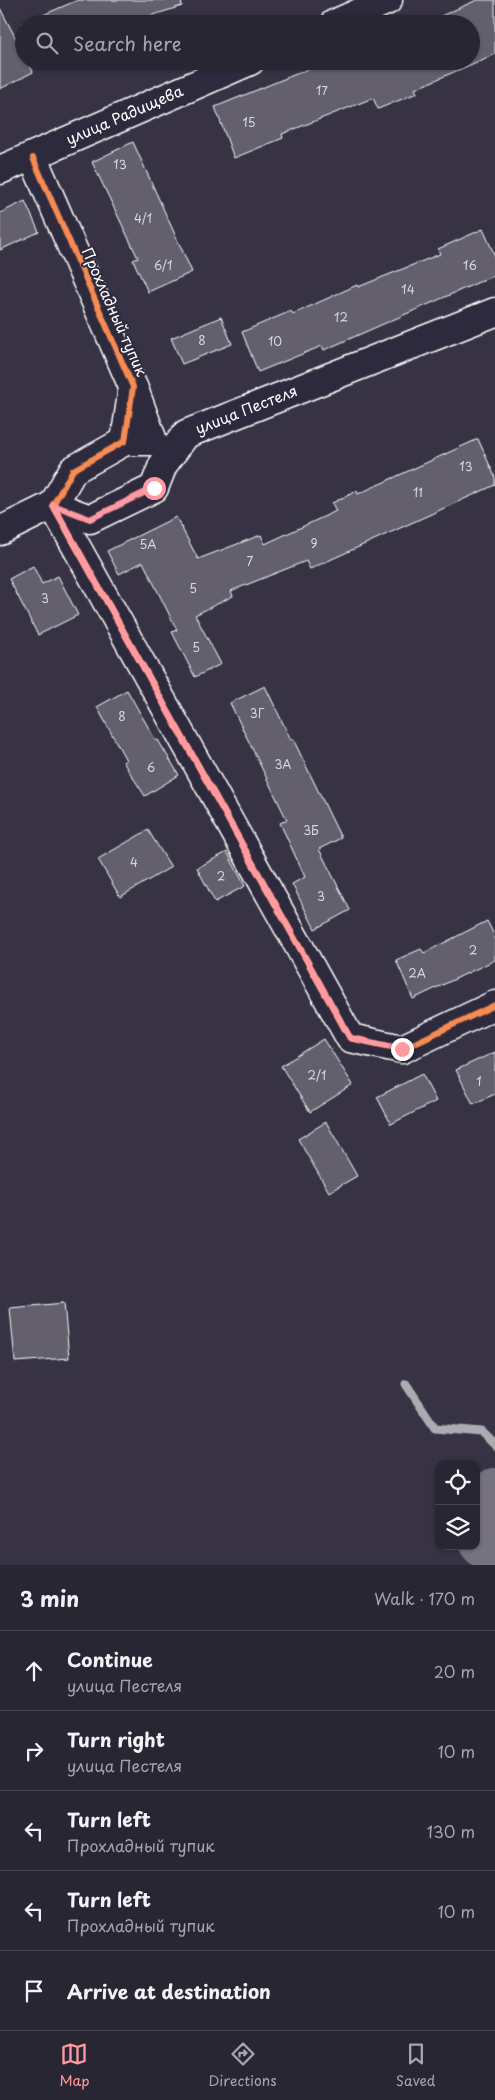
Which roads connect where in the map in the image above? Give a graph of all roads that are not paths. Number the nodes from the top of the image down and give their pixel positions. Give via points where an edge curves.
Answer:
1 (388, 0) edge
2 (354, 15) edge
3 (230, 70) edge
4 (33, 158) junction
5 (0, 170) edge
6 (495, 312) edge
7 (134, 387) junction
8 (125, 441) junction
9 (158, 453) junction
10 (53, 505) junction
11 (0, 531) edge
12 (495, 1005) edge

1 - 2 street
3 - 4 street, улица Радищева
4 - 5 street, улица Радищева
4 - 7 street, Прохладный тупик
6 - 9 street, улица Пестеля via 186,434
7 - 8 street, Прохладный тупик
7 - 9 street
8 - 9 street
8 - 10 street via 73,470
9 - 10 street, улица Пестеля via 154,488 90,519
10 - 11 street
10 - 12 street via 350,1038 402,1049

